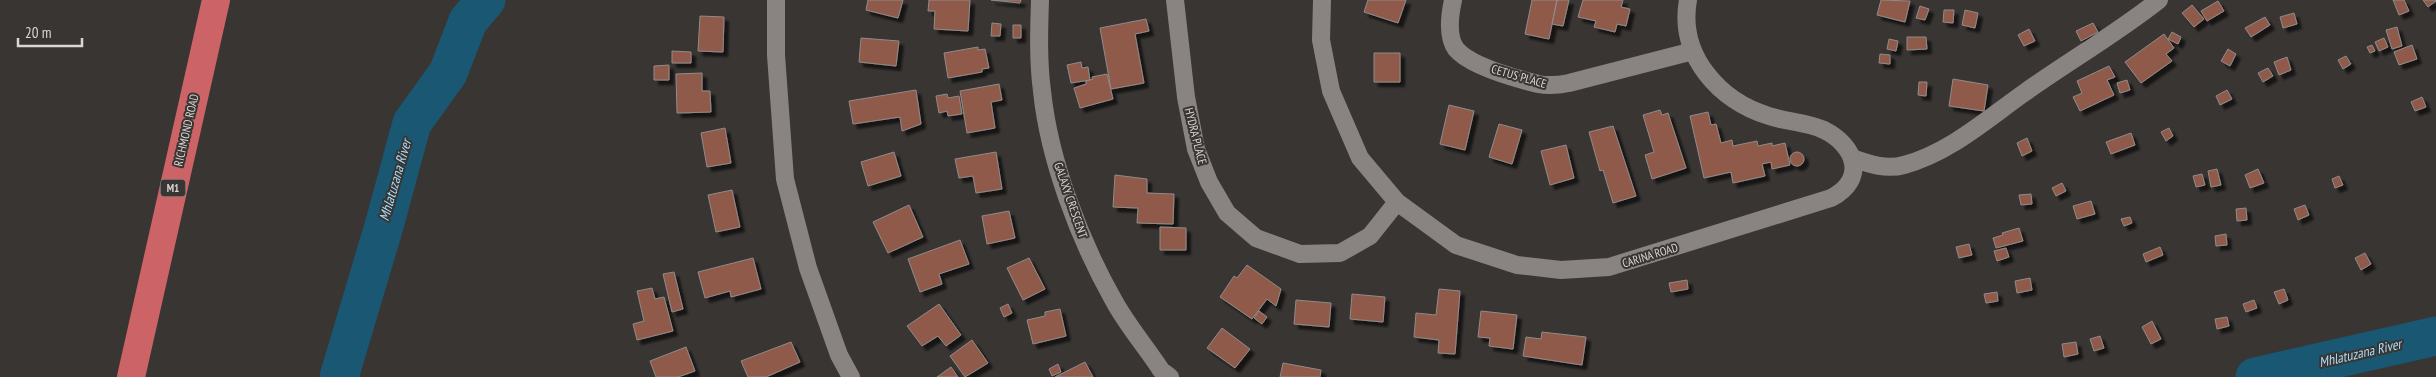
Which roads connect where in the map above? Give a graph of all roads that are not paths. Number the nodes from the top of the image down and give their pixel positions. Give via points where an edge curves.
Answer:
1 (216, 0) edge
2 (776, 0) edge
3 (1040, 0) edge
4 (1175, 0) edge
5 (1322, 0) edge
6 (1453, 0) edge
7 (1688, 0) edge
8 (2159, 0) edge
9 (1693, 51) junction
10 (1852, 158) junction
11 (1397, 202) junction
12 (131, 377) edge
13 (851, 377) edge
14 (1170, 377) edge

1 - 12 highway, RICHMOND ROAD / M1
2 - 13 street via 776,55 785,179 808,268 839,355
3 - 14 street, GALAXY CRESCENT via 1042,92 1055,154 1078,229 1114,302 1161,370
4 - 11 street, HYDRA PLACE via 1186,97 1196,149 1209,182 1227,213 1256,238 1300,254 1340,252 1370,236
5 - 11 street, CARINA ROAD via 1321,40 1331,91 1360,158
6 - 9 street, CETUS PLACE via 1450,21 1455,48 1482,65 1539,84 1569,83
7 - 9 street via 1686,28
8 - 10 street via 1978,127 1935,152 1904,165 1886,168
9 - 10 street via 1717,88 1730,99 1770,117 1823,130 1840,140
10 - 11 street, CARINA ROAD via 1852,180 1844,191 1831,198 1609,267 1561,270 1516,265 1456,245

